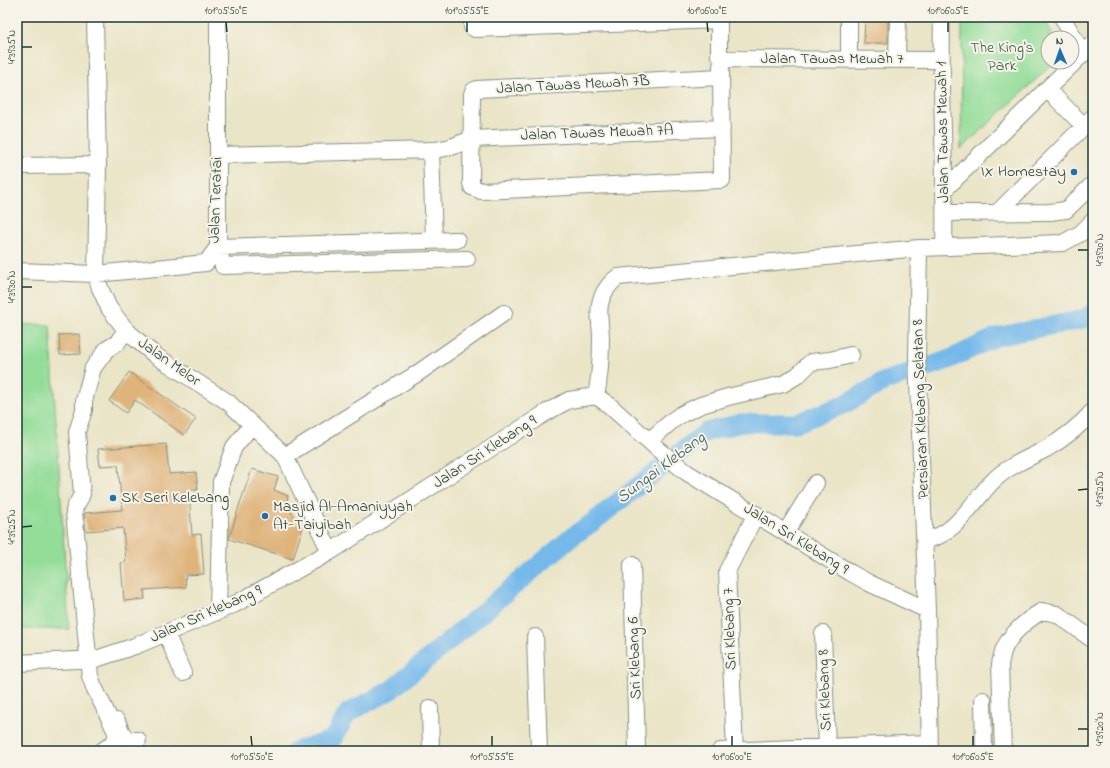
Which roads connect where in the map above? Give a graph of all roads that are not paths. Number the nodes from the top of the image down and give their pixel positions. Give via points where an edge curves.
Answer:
1 (95, 17) edge
2 (218, 17) edge
3 (472, 17) edge
4 (849, 17) edge
5 (898, 17) edge
6 (942, 17) edge
7 (1062, 17) edge
8 (719, 18) edge
9 (1088, 49) edge
10 (723, 60) junction
11 (849, 60) junction
12 (897, 60) junction
13 (941, 60) junction
14 (721, 77) junction
15 (1047, 89) junction
16 (1089, 122) edge
17 (722, 128) junction
18 (472, 139) junction
19 (431, 150) junction
20 (218, 155) junction
21 (98, 165) junction
22 (17, 166) edge
23 (1093, 184) edge
24 (944, 189) junction
25 (998, 212) junction
26 (945, 213) junction
27 (1093, 221) edge
28 (457, 240) dead end
29 (434, 241) junction
30 (944, 246) junction
31 (218, 247) junction
32 (919, 248) junction
33 (467, 259) dead end
34 (17, 271) edge
35 (96, 274) junction
36 (504, 313) dead end
37 (126, 330) junction
38 (851, 355) dead end
39 (596, 396) junction
40 (1093, 411) edge
41 (252, 425) junction
42 (654, 446) junction
43 (285, 456) junction
44 (816, 483) dead end
45 (756, 514) junction
46 (786, 532) junction
47 (925, 540) junction
48 (330, 552) junction
49 (632, 565) dead end
50 (927, 610) junction
51 (218, 612) junction
52 (166, 633) junction
53 (823, 634) dead end
54 (536, 637) dead end
55 (1093, 640) edge
56 (92, 660) junction
57 (17, 663) edge
58 (183, 673) dead end
59 (983, 700) dead end
60 (430, 708) dead end
61 (138, 740) dead end
62 (827, 747) junction
63 (930, 747) edge
64 (102, 751) edge
65 (431, 751) edge
66 (540, 751) edge
67 (638, 751) edge
68 (720, 751) edge
69 (735, 751) edge
70 (984, 751) edge
71 (1003, 751) edge

1 - 21 street, Jalan Melor
2 - 20 street, Jalan Teratai
3 - 8 street via 472,27 475,29
4 - 11 street
5 - 12 street
6 - 13 street, Jalan Tawas Mewah 1
7 - 9 street
8 - 10 street via 719,55
9 - 15 street
10 - 11 street, Jalan Tawas Mewah 7
10 - 14 street
11 - 12 street, Jalan Tawas Mewah 7
12 - 13 street, Jalan Tawas Mewah 7
13 - 24 street, Jalan Tawas Mewah 1
14 - 17 street
14 - 18 street, Jalan Tawas Mewah 7B via 476,89 472,94
15 - 16 street
15 - 24 street
16 - 25 street
17 - 18 street, Jalan Tawas Mewah 7A
17 - 18 street, Jalan Tawas Mewah 7B via 722,180 482,191 472,187 471,183
18 - 19 street, Jalan Tawas Mewah 7A via 451,147
19 - 20 street, Jalan Tawas Mewah 7A
19 - 29 street
20 - 31 street, Jalan Teratai
21 - 22 street
21 - 35 street, Jalan Melor
23 - 25 street via 1066,210
24 - 26 street, Jalan Tawas Mewah 1
25 - 26 street
26 - 30 street, Jalan Tawas Mewah 1
27 - 30 street via 1081,233 1063,243
28 - 29 street
29 - 31 street
30 - 32 street
31 - 33 street via 223,266
31 - 35 street, Jalan Teratai via 206,263
32 - 39 street via 618,277 605,291 600,304 600,379
32 - 47 street, Persiaran Klebang Selatan 8 via 917,356
34 - 35 street, Jalan Teratai
35 - 37 street, Jalan Melor via 109,308
36 - 43 street via 418,373
37 - 41 street, Jalan Melor via 156,356 228,402
37 - 56 street via 94,364 77,432 82,494 74,512
38 - 42 street via 811,362 798,375 783,384 701,405 673,420
39 - 42 street, Jalan Sri Klebang 9
39 - 48 street, Jalan Sri Klebang 9 via 569,400 547,412
40 - 47 street via 1078,427 1059,440 999,475 956,523 942,534
41 - 43 street, Jalan Melor
41 - 51 street via 234,447 221,482
42 - 45 street, Jalan Sri Klebang 9 via 686,472
43 - 48 street, Jalan Melor
44 - 46 street
45 - 46 street, Jalan Sri Klebang 9
45 - 69 street, Sri Klebang 7 via 727,571
46 - 50 street, Jalan Sri Klebang 9 via 869,583
47 - 50 street, Persiaran Klebang Selatan 8
48 - 51 street, Jalan Sri Klebang 9
49 - 67 street, Sri Klebang 6
50 - 63 street, Persiaran Klebang Selatan 8
51 - 52 street, Jalan Sri Klebang 9
52 - 56 street, Jalan Sri Klebang 9
52 - 58 street
53 - 62 street, Sri Klebang 8
54 - 66 street
55 - 71 street via 1057,614 1042,611 1028,620 1013,636 1003,651 1000,664
56 - 57 street, Jalan Sri Klebang 9
56 - 61 street via 122,733 128,740
56 - 64 street via 90,676 116,732 116,740
59 - 70 street
60 - 65 street
62 - 63 street
62 - 69 street
68 - 69 street

